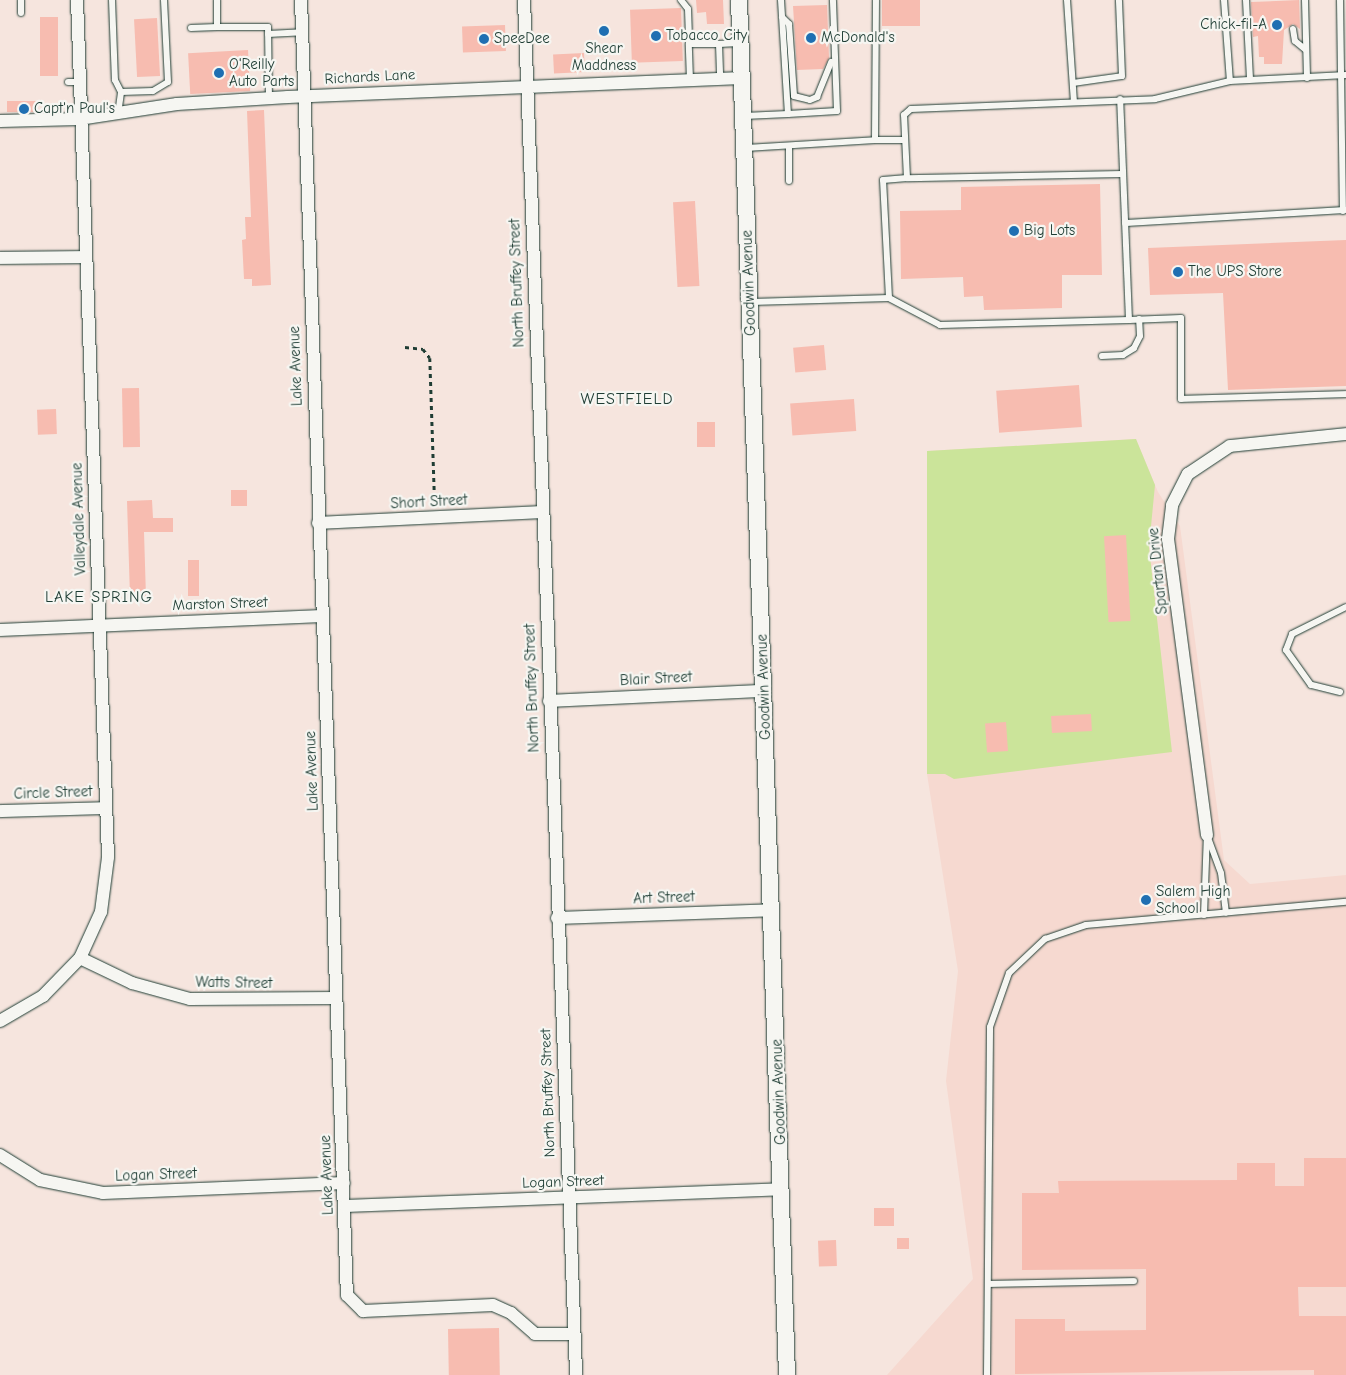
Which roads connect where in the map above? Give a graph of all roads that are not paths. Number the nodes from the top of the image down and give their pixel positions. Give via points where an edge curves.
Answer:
1 (21, 0) edge
2 (77, 0) edge
3 (112, 0) edge
4 (164, 0) edge
5 (217, 0) edge
6 (301, 0) edge
7 (524, 0) edge
8 (681, 0) edge
9 (739, 0) edge
10 (781, 0) edge
11 (876, 0) edge
12 (1066, 0) edge
13 (1119, 0) edge
14 (1224, 0) edge
15 (1246, 0) edge
16 (1306, 0) edge
17 (1340, 0) edge
18 (833, 3) edge
19 (21, 13) dead end
20 (782, 17) junction
21 (217, 27) junction
22 (191, 28) dead end
23 (1293, 29) dead end
24 (302, 32) junction
25 (268, 34) junction
26 (739, 43) junction
27 (689, 44) junction
28 (719, 44) junction
29 (1306, 50) junction
30 (1342, 76) edge
31 (742, 78) junction
32 (1308, 78) junction
33 (720, 79) junction
34 (1250, 79) junction
35 (690, 80) junction
36 (1230, 81) junction
37 (1073, 83) junction
38 (527, 87) junction
39 (121, 92) junction
40 (303, 96) junction
41 (268, 98) junction
42 (1120, 99) junction
43 (1074, 102) junction
44 (118, 114) junction
45 (788, 114) junction
46 (743, 116) junction
47 (79, 118) junction
48 (0, 121) edge
49 (875, 140) junction
50 (905, 140) junction
51 (789, 147) junction
52 (744, 148) junction
53 (1122, 174) junction
54 (907, 178) junction
55 (790, 181) dead end
56 (1345, 210) edge
57 (1125, 222) junction
58 (85, 257) junction
59 (0, 258) edge
60 (889, 298) junction
61 (750, 302) junction
62 (1139, 319) junction
63 (1129, 320) junction
64 (1102, 356) dead end
65 (1346, 394) edge
66 (1346, 434) edge
67 (542, 512) junction
68 (318, 523) junction
69 (1346, 607) edge
70 (322, 616) junction
71 (99, 626) junction
72 (0, 630) edge
73 (764, 691) junction
74 (1340, 692) dead end
75 (549, 701) junction
76 (106, 808) junction
77 (0, 811) edge
78 (1208, 835) junction
79 (1346, 902) edge
80 (772, 910) junction
81 (1226, 913) junction
82 (1204, 915) junction
83 (557, 918) junction
84 (80, 958) junction
85 (336, 998) junction
86 (0, 1022) edge
87 (2, 1162) edge
88 (344, 1183) junction
89 (782, 1189) junction
90 (568, 1199) junction
91 (345, 1206) junction
92 (1134, 1281) dead end
93 (990, 1284) junction
94 (574, 1334) junction
95 (576, 1375) edge
96 (787, 1375) edge
97 (987, 1375) edge

1 - 19 lane
2 - 47 street, Valleydale Avenue via 73,82
3 - 39 lane via 115,80
4 - 39 lane via 168,82 153,91
5 - 21 lane
6 - 24 street, Lake Avenue
7 - 38 street, North Bruffey Street
8 - 27 lane via 688,9
9 - 26 street, Goodwin Avenue
10 - 20 lane
11 - 49 lane
12 - 37 lane
13 - 37 lane via 1122,76
14 - 36 lane
15 - 34 lane
16 - 29 lane
17 - 30 lane
18 - 20 lane via 829,18 832,69 823,88 810,100 794,96 791,91 789,24
18 - 45 lane via 837,111
20 - 45 lane
21 - 22 lane
21 - 25 lane via 268,27
23 - 29 lane via 1295,41
24 - 25 lane
24 - 40 street, Lake Avenue
25 - 41 lane
26 - 28 lane
26 - 31 street, Goodwin Avenue
27 - 28 lane
27 - 35 lane
28 - 33 lane
29 - 32 lane
30 - 32 lane
30 - 56 lane
31 - 33 street, Richards Lane
31 - 46 street, Goodwin Avenue
32 - 34 lane
33 - 35 street, Richards Lane
34 - 36 lane
35 - 38 street, Richards Lane
36 - 42 lane via 1168,97
37 - 43 lane
38 - 40 street, Richards Lane
38 - 67 street, North Bruffey Street
39 - 44 lane
40 - 41 street, Richards Lane
40 - 68 street, Lake Avenue
41 - 44 street, Richards Lane via 177,104
42 - 43 lane
42 - 53 lane
43 - 50 lane via 911,109 904,115
44 - 47 street, Richards Lane
45 - 46 lane
46 - 52 street, Goodwin Avenue
47 - 48 street, Richards Lane
47 - 58 street, Valleydale Avenue
49 - 50 lane
49 - 51 lane
50 - 54 lane
51 - 52 lane
51 - 55 lane
52 - 61 street, Goodwin Avenue
53 - 54 lane
53 - 57 lane
54 - 60 lane via 883,180
56 - 57 lane
57 - 63 lane
58 - 59 street
58 - 71 street, Valleydale Avenue
60 - 61 lane
60 - 63 lane via 940,326
61 - 73 street, Goodwin Avenue
62 - 63 lane
62 - 64 lane via 1140,336 1134,348 1124,355
62 - 65 lane via 1181,318 1181,399
66 - 78 street, Spartan Drive via 1230,446 1188,474 1172,505 1168,539
67 - 68 street, Short Street
67 - 75 street, North Bruffey Street
68 - 70 street, Lake Avenue
69 - 74 lane via 1292,634 1286,650 1311,685
70 - 71 street, Marston Street
70 - 85 street, Lake Avenue
71 - 72 street, Marston Street
71 - 76 street, Valleydale Avenue
73 - 75 street, Blair Street
73 - 80 street, Goodwin Avenue
75 - 83 street, North Bruffey Street
76 - 77 street, Circle Street
76 - 84 street, Valleydale Avenue via 106,885 94,931
78 - 81 lane via 1221,873
78 - 82 lane
79 - 81 lane
80 - 83 street, Art Street
80 - 89 street, Goodwin Avenue
81 - 82 lane
82 - 93 lane via 1063,930 1029,950 1009,973 990,1027
83 - 90 street, North Bruffey Street
84 - 85 street, Watts Street via 132,983 190,999
84 - 86 street, Valleydale Avenue via 43,996
85 - 88 street, Lake Avenue
87 - 88 street, Logan Street via 40,1180 102,1193
88 - 91 street, Lake Avenue
89 - 90 street, Logan Street
89 - 96 street, Goodwin Avenue
90 - 91 street, Logan Street
90 - 94 street, North Bruffey Street
91 - 94 street, Lake Avenue via 347,1296 362,1311 493,1305 511,1313 535,1334
92 - 93 lane
93 - 97 lane
94 - 95 street, North Bruffey Street

